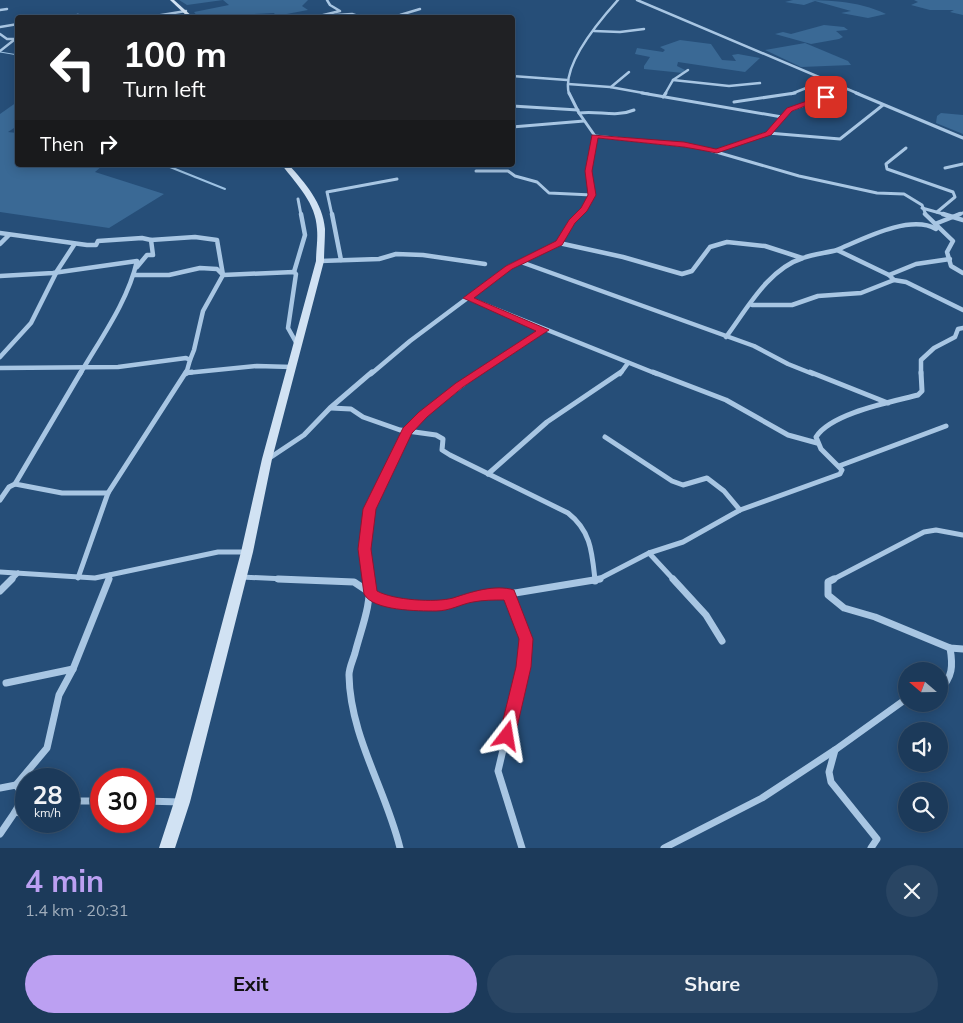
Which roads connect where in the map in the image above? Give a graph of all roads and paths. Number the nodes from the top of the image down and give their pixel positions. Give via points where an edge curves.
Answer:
1 (172, 0) edge
2 (327, 0) edge
3 (618, 0) edge
4 (637, 0) edge
5 (7, 9) dead end
6 (420, 9) dead end
7 (0, 10) edge
8 (186, 11) junction
9 (161, 15) edge
10 (189, 15) edge
11 (328, 15) joint
12 (355, 15) edge
13 (400, 15) edge
14 (15, 24) edge
15 (0, 27) edge
16 (644, 29) dead end
17 (594, 31) junction
18 (0, 34) edge
19 (15, 39) edge
20 (15, 40) edge
21 (0, 51) edge
22 (688, 70) dead end
23 (629, 72) dead end
24 (515, 73) edge
25 (515, 76) edge
26 (520, 77) junction
27 (674, 80) junction
28 (824, 81) junction
29 (568, 82) junction
30 (760, 83) dead end
31 (610, 87) junction
32 (847, 90) junction
33 (663, 97) junction
34 (734, 102) dead end
35 (883, 105) junction
36 (515, 106) edge
37 (634, 110) dead end
38 (579, 111) junction
39 (782, 117) junction
40 (584, 121) junction
41 (515, 127) edge
42 (768, 133) junction
43 (595, 136) junction
44 (963, 138) edge
45 (906, 148) dead end
46 (717, 151) junction
47 (963, 164) edge
48 (287, 167) edge
49 (945, 168) dead end
50 (476, 171) dead end
51 (397, 179) dead end
52 (592, 195) junction
53 (298, 199) dead end
54 (922, 208) junction
55 (938, 212) junction
56 (963, 213) edge
57 (956, 218) junction
58 (963, 220) edge
59 (935, 224) junction
60 (939, 231) junction
61 (0, 234) edge
62 (9, 235) junction
63 (151, 240) junction
64 (559, 243) junction
65 (0, 244) edge
66 (74, 244) junction
67 (837, 250) junction
68 (802, 258) junction
69 (950, 259) junction
70 (341, 260) junction
71 (320, 261) junction
72 (521, 262) junction
73 (485, 264) dead end
74 (137, 268) junction
75 (57, 271) junction
76 (294, 272) junction
77 (963, 273) edge
78 (134, 275) junction
79 (223, 275) junction
80 (889, 275) junction
81 (0, 276) edge
82 (894, 280) junction
83 (468, 298) junction
84 (752, 305) junction
85 (963, 310) edge
86 (963, 328) edge
87 (544, 330) junction
88 (956, 331) junction
89 (963, 334) edge
90 (726, 336) junction
91 (297, 344) junction
92 (0, 357) edge
93 (190, 360) junction
94 (628, 363) junction
95 (292, 367) junction
96 (0, 368) edge
97 (82, 368) junction
98 (186, 373) junction
99 (888, 403) junction
100 (330, 408) junction
101 (946, 426) dead end
102 (407, 431) junction
103 (604, 437) dead end
104 (817, 443) junction
105 (267, 459) junction
106 (840, 466) junction
107 (488, 474) junction
108 (15, 484) junction
109 (108, 493) junction
110 (0, 500) edge
111 (740, 510) junction
112 (963, 535) edge
113 (247, 552) junction
114 (649, 553) junction
115 (0, 572) edge
116 (18, 573) junction
117 (110, 575) junction
118 (241, 577) junction
119 (78, 578) junction
120 (595, 581) junction
121 (0, 591) edge
122 (371, 594) junction
123 (509, 594) junction
124 (722, 641) dead end
125 (950, 648) junction
126 (963, 649) edge
127 (73, 669) junction
128 (948, 680) edge
129 (6, 682) dead end
130 (898, 705) edge
131 (835, 750) junction
132 (30, 768) edge
133 (15, 785) edge
134 (0, 788) edge
135 (155, 801) edge
136 (182, 802) junction
137 (15, 812) edge
138 (0, 834) edge
139 (167, 848) edge
140 (400, 848) edge
141 (522, 848) edge
142 (664, 848) edge
143 (871, 848) edge

1 - 8 main road
2 - 11 street via 340,11
3 - 17 street
4 - 28 street
5 - 7 street
6 - 13 street
8 - 9 street
8 - 10 main road
11 - 12 street
14 - 15 street
16 - 17 street
17 - 29 street via 574,64
18 - 19 street
20 - 21 street
22 - 27 street
23 - 31 street
24 - 26 street
25 - 26 street
26 - 29 street
27 - 30 street via 729,86
27 - 33 street
28 - 32 street
28 - 34 street via 790,94
29 - 31 street
29 - 38 street via 568,90
31 - 33 street
32 - 35 street
32 - 39 street via 790,110
33 - 39 street
35 - 42 street via 840,139
35 - 44 street
36 - 38 street
37 - 38 street via 616,116 592,110
38 - 40 street
39 - 42 street
40 - 41 street
40 - 43 street
42 - 46 street
43 - 46 street via 684,144
43 - 52 street via 588,171
45 - 55 street via 886,164 887,169 953,192 955,197
46 - 54 street via 799,176 877,193 904,194
47 - 49 street
48 - 71 main road via 304,187 318,214
50 - 52 street via 504,169 537,182 549,193
51 - 70 street via 327,192
52 - 64 street
53 - 76 street via 305,235
54 - 55 street
54 - 59 street via 924,215
55 - 57 street
56 - 57 street
57 - 58 street
57 - 59 street
59 - 60 street
60 - 67 street via 928,224 888,229
60 - 69 street via 953,241 947,252
61 - 62 street
62 - 65 street
62 - 66 street
63 - 66 street
63 - 74 street via 153,255 147,255
63 - 79 street via 195,237 217,240
64 - 68 street via 682,274 692,271 710,247 727,242 765,246
64 - 72 street
66 - 75 street
67 - 68 street
67 - 80 street
68 - 84 street via 770,279
69 - 77 street via 953,268
69 - 80 street via 916,264
70 - 71 street
70 - 73 street via 379,260 396,254
71 - 91 main road
72 - 83 street
72 - 90 street
74 - 75 street via 135,259
74 - 78 street
75 - 81 street
75 - 92 street via 30,323
76 - 79 street
76 - 91 street via 288,328
78 - 79 street via 169,275 200,268 217,269
78 - 97 street via 114,317
79 - 93 street via 216,283 198,324 196,350
80 - 82 street
82 - 84 street via 861,292 818,296 792,305
82 - 85 street via 906,282
83 - 87 street
83 - 100 street via 410,341
84 - 90 street
86 - 88 street
87 - 94 street
87 - 102 street via 460,385
88 - 89 street
88 - 99 street via 955,337 934,348 921,360 922,391
90 - 99 street
91 - 95 main road
93 - 97 street
93 - 98 street
94 - 104 street via 726,400 788,435
94 - 107 street via 619,375 547,422
95 - 98 street via 257,366
95 - 105 main road
96 - 97 street
97 - 108 street
98 - 109 street
99 - 104 street via 838,419 818,432 815,437
100 - 102 street via 351,409 363,417
100 - 105 street via 304,435
101 - 106 street
102 - 107 street via 436,435 443,439 442,450
102 - 122 street via 369,509 364,549
103 - 111 street via 672,481 683,485 707,478 724,490
104 - 106 street
105 - 113 main road
106 - 111 street via 840,474
107 - 120 street via 579,520 588,531
108 - 109 street via 62,493
108 - 110 street
109 - 119 street
111 - 114 street via 683,542
112 - 125 street via 936,530 924,532 828,582 828,595 844,608 875,617
113 - 117 street via 218,552
113 - 118 main road
114 - 120 street
114 - 124 street via 706,615
115 - 116 street
116 - 119 street
116 - 121 street
117 - 119 street
117 - 127 street
118 - 122 street via 354,582
118 - 136 main road
120 - 123 street
122 - 123 street via 384,602 436,605 470,597
122 - 140 street via 349,673 351,699 367,757
123 - 141 street via 526,639 526,653 498,780
125 - 126 street
125 - 128 street via 953,668
127 - 129 street
127 - 132 street via 59,696 47,748
130 - 131 street
131 - 142 street via 762,798
131 - 143 street via 829,772 831,782 877,839
133 - 134 street
135 - 136 street
136 - 139 main road
137 - 138 street

